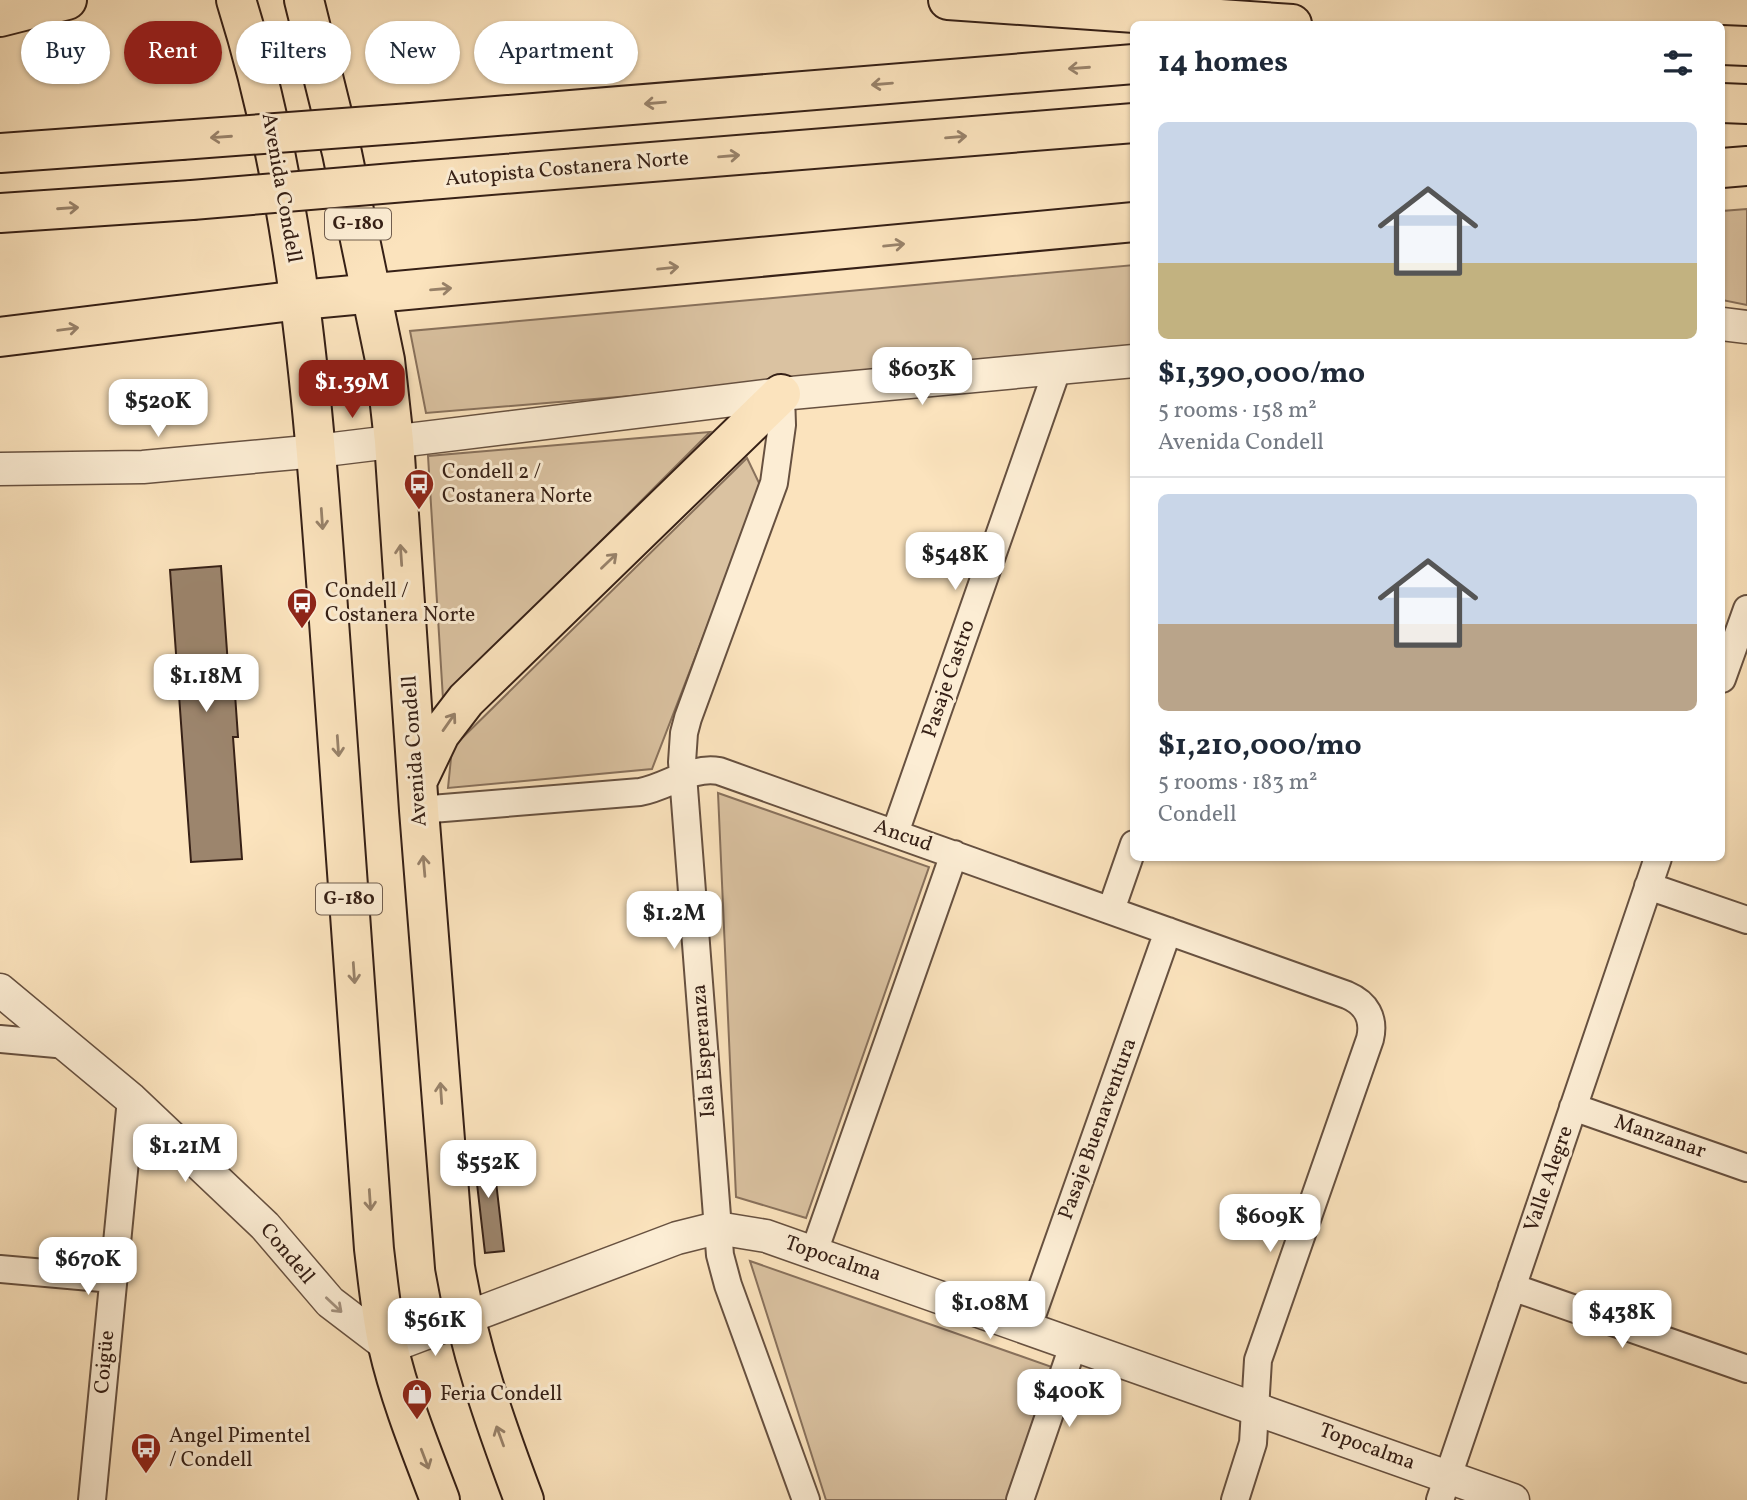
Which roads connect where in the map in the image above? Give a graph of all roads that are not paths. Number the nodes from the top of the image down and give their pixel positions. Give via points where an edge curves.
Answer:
1 (67, 0) edge
2 (236, 0) edge
3 (304, 0) edge
4 (948, 0) edge
5 (0, 17) edge
6 (1249, 21) edge
7 (1725, 45) edge
8 (1747, 46) edge
9 (1130, 64) edge
10 (1725, 103) edge
11 (1747, 104) edge
12 (1130, 123) edge
13 (0, 153) edge
14 (1747, 166) edge
15 (1725, 168) edge
16 (0, 213) edge
17 (1130, 222) edge
18 (373, 295) junction
19 (300, 300) junction
20 (1725, 324) edge
21 (1747, 327) edge
22 (0, 337) edge
23 (1130, 360) edge
24 (1058, 367) junction
25 (781, 394) junction
26 (394, 441) junction
27 (317, 451) junction
28 (0, 469) edge
29 (1744, 626) edge
30 (1725, 672) edge
31 (684, 776) junction
32 (418, 796) junction
33 (895, 833) junction
34 (954, 853) junction
35 (1130, 855) edge
36 (1654, 861) edge
37 (1648, 886) junction
38 (1111, 910) junction
39 (1747, 920) edge
40 (1168, 931) junction
41 (0, 990) edge
42 (0, 1039) edge
43 (67, 1045) junction
44 (131, 1099) junction
45 (1573, 1107) junction
46 (1747, 1168) edge
47 (717, 1228) junction
48 (814, 1252) junction
49 (0, 1269) edge
50 (113, 1279) junction
51 (1512, 1287) junction
52 (464, 1320) junction
53 (1028, 1326) junction
54 (1074, 1343) junction
55 (389, 1347) junction
56 (1747, 1369) edge
57 (1255, 1408) junction
58 (1444, 1488) edge
59 (92, 1500) edge
60 (440, 1500) edge
61 (524, 1500) edge
62 (806, 1500) edge
63 (1020, 1500) edge
64 (1235, 1500) edge
65 (1513, 1500) edge

1 - 5 main road
2 - 19 main road, Avenida Condell / G-180 via 278,160
3 - 18 main road, Avenida Condell / G-180
4 - 6 main road
7 - 8 main road
9 -> 13 main road, bridge
10 - 11 main road
16 -> 12 main road, Autopista Costanera Norte, bridge
14 - 15 main road
18 -> 17 main road
18 - 19 main road
18 - 26 main road, Avenida Condell / G-180
22 -> 19 main road
19 - 27 main road, Avenida Condell / G-180
20 - 21 street
23 - 24 street
24 - 25 street
24 - 33 street, Pasaje Castro
25 - 26 street
25 - 31 street, Isla Esperanza via 774,483 684,733
32 -> 25 main road via 440,734 466,700
26 - 27 street
32 -> 26 main road, Avenida Condell / G-180
27 - 28 street via 143,467
27 -> 55 main road, Avenida Condell / G-180 via 374,1249
29 - 30 street
31 - 32 street, Ancud via 640,792
31 - 33 street, Ancud via 699,770 719,771
31 - 47 street, Isla Esperanza
52 -> 32 main road, Avenida Condell / G-180 via 450,1208
33 - 34 street, Ancud
34 - 38 street, Ancud
34 - 48 street
35 - 38 street
36 - 37 street, Valle Alegre
37 - 39 street
37 - 45 street, Valle Alegre
38 - 40 street, Ancud
40 - 53 street, Pasaje Buenaventura
40 - 57 street, Ancud via 1347,995 1368,1012 1372,1030 1258,1360
41 - 43 street, Condell
42 - 43 street
43 - 44 street, Condell
44 - 50 street, Coigüe
44 -> 55 street, Condell via 265,1226 330,1302
45 - 46 street, Manzanar
45 - 51 street, Valle Alegre
47 - 48 street, Topocalma via 745,1231
47 - 52 street, Topocalma via 677,1238
47 - 62 street, Isla Esperanza via 728,1285
48 - 53 street, Topocalma
49 - 50 street
50 - 59 street, Coigüe
51 - 56 street
51 - 58 street, Valle Alegre
52 - 55 street, Topocalma
61 -> 52 main road, Avenida Condell / G-180 via 483,1390
53 - 54 street, Topocalma
54 - 57 street, Topocalma
54 - 63 street
55 -> 60 main road, Avenida Condell / G-180
57 - 58 street, Topocalma
57 - 64 street via 1253,1443
58 - 65 street, Topocalma

